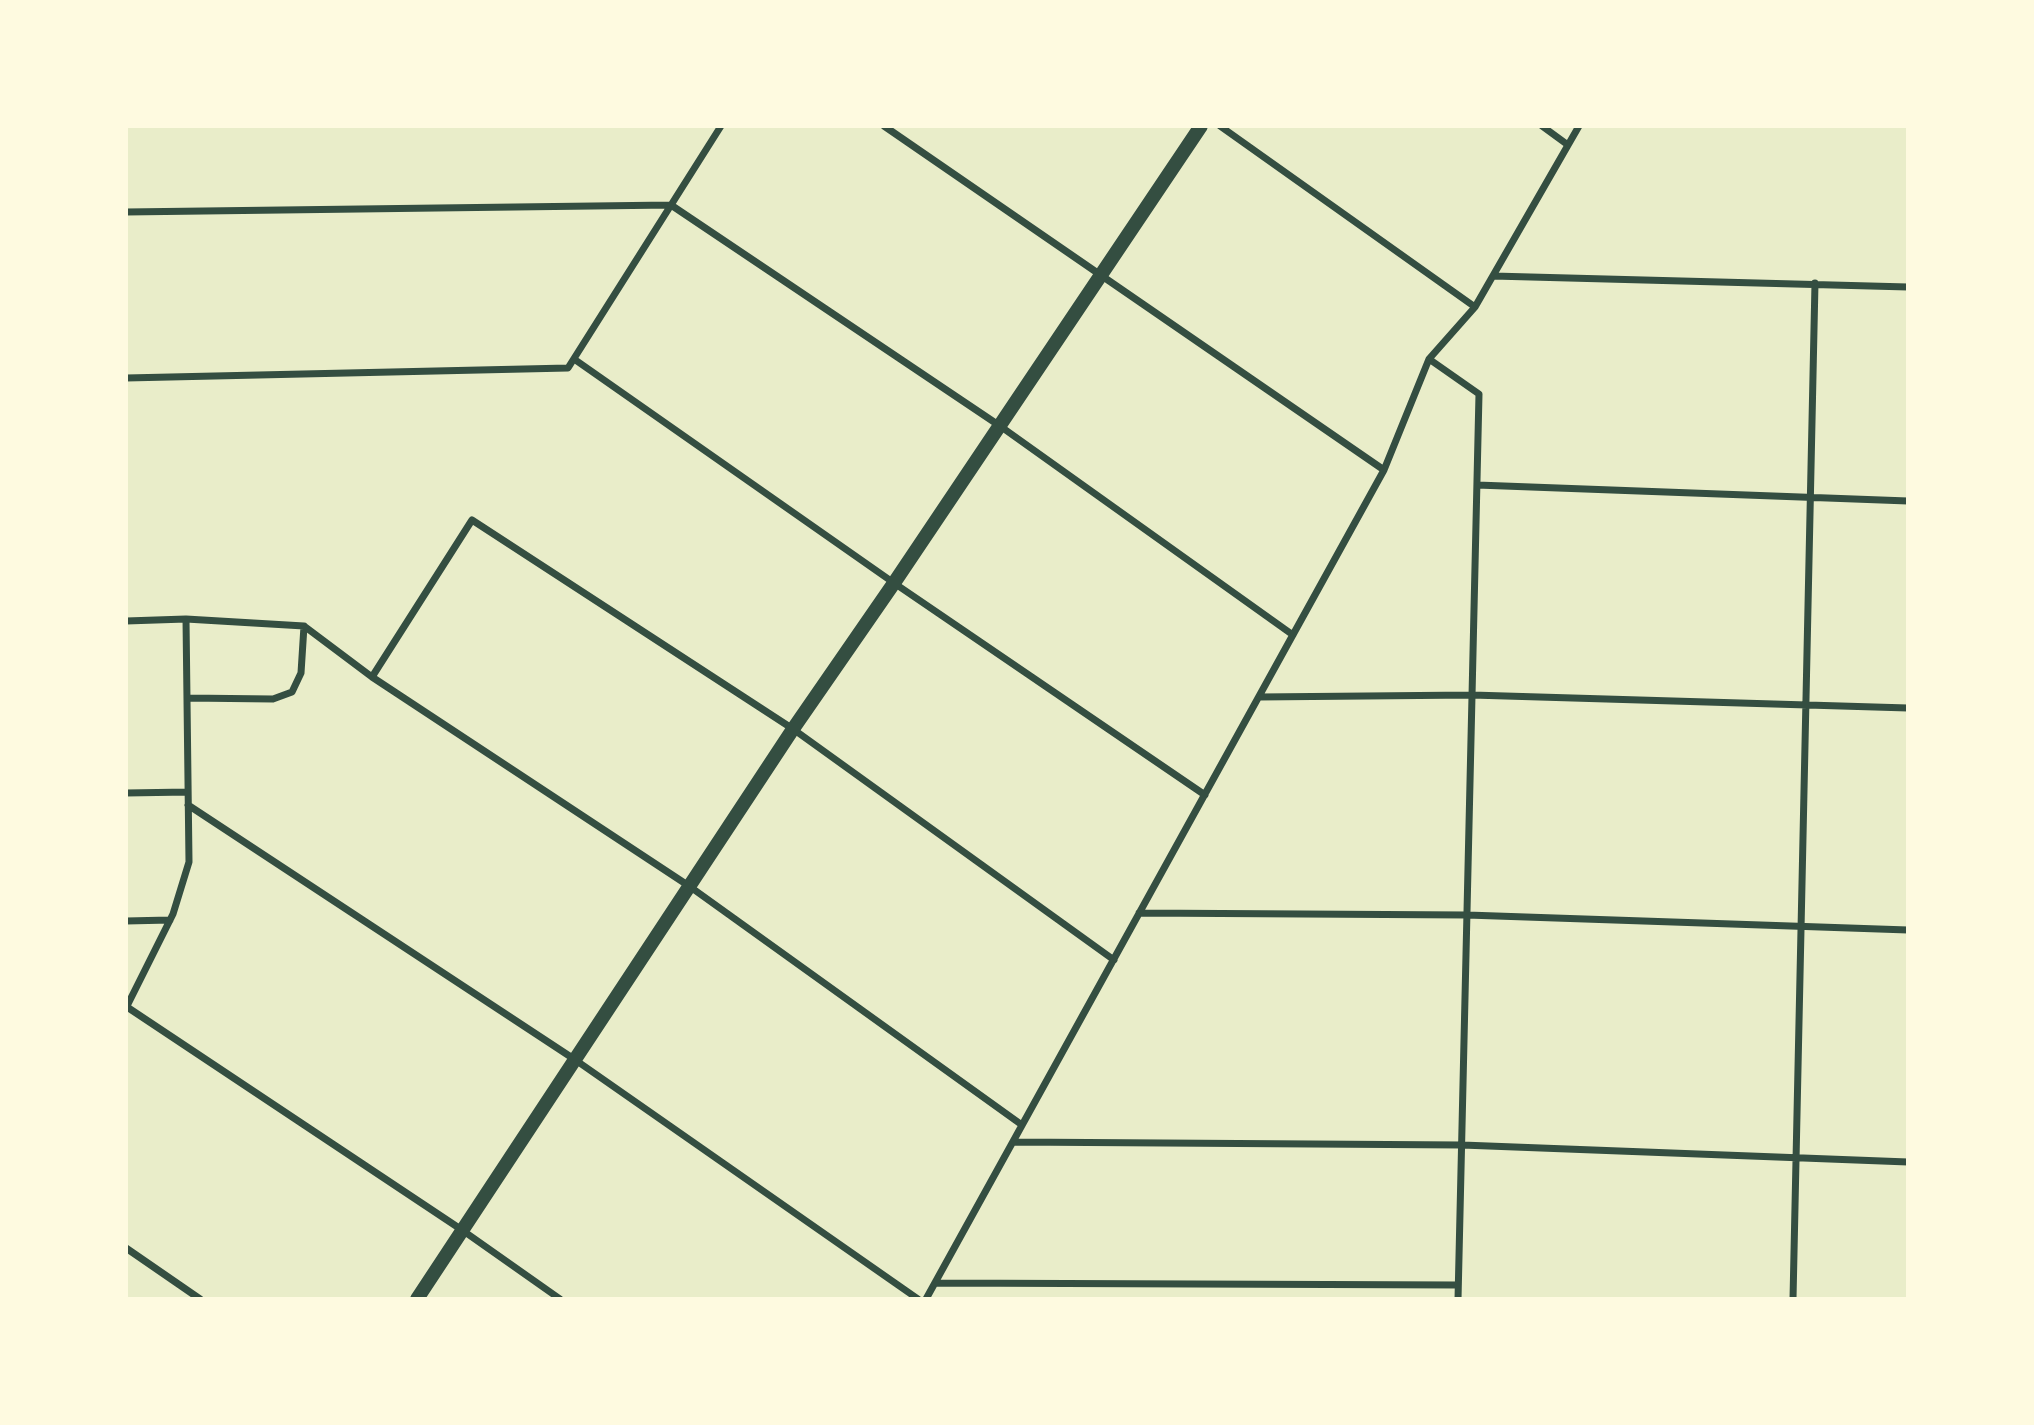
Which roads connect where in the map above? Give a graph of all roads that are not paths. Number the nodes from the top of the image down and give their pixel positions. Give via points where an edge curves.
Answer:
1 (720, 126) edge
2 (884, 126) edge
3 (1201, 126) edge
4 (1220, 126) edge
5 (1542, 126) edge
6 (1579, 126) edge
7 (1568, 145) junction
8 (671, 205) junction
9 (126, 212) edge
10 (1101, 274) junction
11 (1493, 276) junction
12 (1815, 284) junction
13 (1908, 287) edge
14 (1475, 307) junction
15 (574, 359) junction
16 (1429, 359) junction
17 (126, 378) edge
18 (1000, 426) junction
19 (1384, 470) junction
20 (1477, 485) junction
21 (1810, 497) junction
22 (1908, 501) edge
23 (894, 583) junction
24 (186, 619) junction
25 (126, 621) edge
26 (304, 626) junction
27 (1293, 635) junction
28 (372, 677) junction
29 (1472, 695) junction
30 (1259, 697) junction
31 (187, 698) junction
32 (1806, 705) junction
33 (1908, 708) edge
34 (793, 729) junction
35 (188, 792) junction
36 (126, 793) edge
37 (1205, 795) junction
38 (188, 805) junction
39 (689, 886) junction
40 (1139, 913) junction
41 (1467, 915) junction
42 (170, 920) junction
43 (126, 921) edge
44 (1801, 926) junction
45 (1908, 930) edge
46 (1114, 960) junction
47 (126, 1007) edge
48 (575, 1059) junction
49 (1023, 1125) junction
50 (1013, 1142) junction
51 (1462, 1145) junction
52 (1796, 1157) junction
53 (1908, 1162) edge
54 (462, 1230) junction
55 (126, 1248) edge
56 (935, 1283) junction
57 (1458, 1285) junction
58 (200, 1299) edge
59 (417, 1299) edge
60 (560, 1299) edge
61 (918, 1299) edge
62 (926, 1299) edge
63 (1458, 1299) edge
64 (1793, 1299) edge

1 - 8 street
2 - 10 street
3 - 10 main road
4 - 14 street
5 - 7 street
6 - 7 street
7 - 11 street
8 - 9 street
8 - 15 street
8 - 18 street
10 - 18 main road
10 - 19 street
11 - 12 street
11 - 14 street
12 - 13 street
12 - 21 street
14 - 16 street
15 - 17 street via 568,368
15 - 23 street
16 - 19 street
16 - 20 street via 1479,394
18 - 23 main road
18 - 27 street
19 - 27 street
20 - 21 street
20 - 29 street
21 - 22 street
21 - 32 street
23 - 34 main road
23 - 37 street
24 - 25 street
24 - 26 street
24 - 31 street
26 - 28 street
26 - 31 street via 301,673 292,692 273,699
27 - 30 street
28 - 34 street via 472,520
28 - 39 street
29 - 30 street
29 - 32 street
29 - 41 street
30 - 37 street
31 - 35 street
32 - 33 street
32 - 44 street
34 - 39 main road
34 - 46 street
35 - 36 street
35 - 38 street
37 - 40 street
38 - 42 street via 189,862
38 - 48 street
39 - 48 main road
39 - 49 street
40 - 41 street
40 - 46 street
41 - 44 street
41 - 51 street
42 - 43 street
42 - 47 street
44 - 45 street
44 - 52 street
46 - 49 street
47 - 54 street
48 - 54 main road
48 - 61 street
49 - 50 street
50 - 51 street
50 - 56 street
51 - 52 street
51 - 57 street
52 - 53 street
52 - 64 street
54 - 59 main road
54 - 60 street
55 - 58 street
56 - 57 street
56 - 62 street
57 - 63 street

